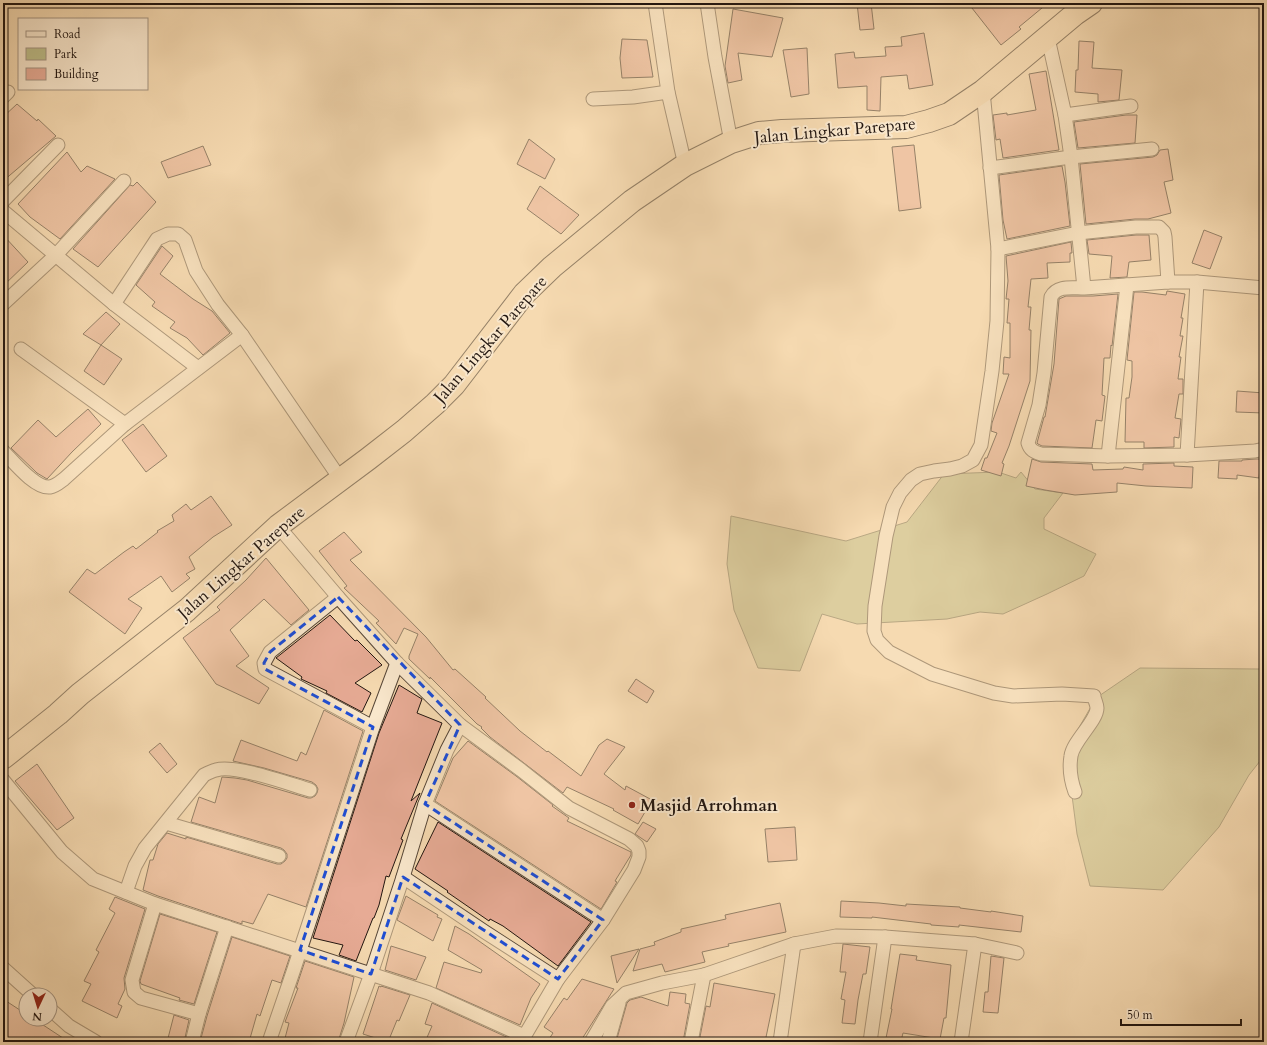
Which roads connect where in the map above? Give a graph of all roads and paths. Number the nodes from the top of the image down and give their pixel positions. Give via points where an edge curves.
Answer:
1 (655, 3) edge
2 (707, 3) edge
3 (1077, 7) edge
4 (1048, 38) junction
5 (983, 91) junction
6 (668, 92) junction
7 (593, 99) dead end
8 (1131, 106) dead end
9 (1064, 115) junction
10 (731, 142) junction
11 (58, 145) dead end
12 (1152, 149) dead end
13 (1071, 157) junction
14 (685, 165) junction
15 (990, 168) junction
16 (124, 181) dead end
17 (3, 201) edge
18 (3, 212) edge
19 (1078, 233) junction
20 (998, 249) junction
21 (56, 255) junction
22 (1168, 282) junction
23 (1197, 282) junction
24 (1127, 285) junction
25 (1084, 288) junction
26 (1264, 288) edge
27 (3, 304) edge
28 (114, 304) junction
29 (242, 335) junction
30 (21, 349) dead end
31 (198, 368) junction
32 (125, 424) junction
33 (1264, 449) edge
34 (3, 451) edge
35 (1187, 454) junction
36 (1108, 456) junction
37 (341, 480) junction
38 (278, 526) junction
39 (338, 597) junction
40 (397, 663) junction
41 (460, 725) junction
42 (373, 727) junction
43 (3, 758) edge
44 (3, 780) edge
45 (310, 790) dead end
46 (1075, 792) dead end
47 (425, 804) junction
48 (166, 823) junction
49 (278, 856) dead end
50 (403, 877) junction
51 (126, 892) junction
52 (155, 904) junction
53 (603, 920) junction
54 (227, 927) junction
55 (885, 937) junction
56 (794, 944) junction
57 (975, 944) junction
58 (300, 950) junction
59 (1017, 953) dead end
60 (3, 968) edge
61 (371, 974) junction
62 (704, 975) junction
63 (558, 979) junction
64 (25, 987) edge
65 (620, 998) junction
66 (199, 1014) junction
67 (58, 1016) edge
68 (523, 1039) edge
69 (96, 1042) edge
70 (192, 1042) edge
71 (269, 1042) edge
72 (346, 1042) edge
73 (590, 1042) edge
74 (608, 1042) edge
75 (691, 1042) edge
76 (780, 1042) edge
77 (870, 1042) edge
78 (961, 1042) edge

1 - 6 street
2 - 10 street
3 - 4 highway, Jalan Lingkar Parepare
4 - 5 highway, Jalan Lingkar Parepare
4 - 9 street
5 - 10 highway, Jalan Lingkar Parepare via 949,114 906,127 782,131 759,133
5 - 15 street
6 - 7 street
6 - 14 street
8 - 9 street
9 - 13 street
10 - 14 highway, Jalan Lingkar Parepare
11 - 17 street
12 - 13 street
13 - 15 street
13 - 19 street
14 - 37 highway, Jalan Lingkar Parepare via 632,201 552,267 524,294 454,385 404,431
15 - 20 street
16 - 21 street
18 - 21 street
19 - 20 street
19 - 22 street via 1129,227 1159,227 1165,237
19 - 25 street
20 - 46 street via 997,321 981,445 973,460 962,466 920,474 900,494 893,507 886,536 875,606 874,631 877,640 888,652 932,674 994,693 1013,696 1094,696 1097,708 1094,718 1071,755 1071,779
21 - 27 street
21 - 28 street
22 - 23 street
22 - 24 street
23 - 26 street
23 - 35 street
24 - 25 street
24 - 36 street
25 - 36 street via 1060,289 1051,297 1039,405 1028,443 1032,450 1041,454
28 - 29 street via 157,239 168,234 178,234 185,240 196,271 218,306
28 - 31 street
29 - 31 street
29 - 37 street
30 - 32 street
31 - 32 street
32 - 34 street via 55,486 40,485 31,479
33 - 35 street
35 - 36 street
37 - 38 highway, Jalan Lingkar Parepare
38 - 39 street
38 - 43 highway, Jalan Lingkar Parepare via 187,610
39 - 40 street
39 - 42 street via 270,652 264,663 265,669
40 - 41 street
40 - 42 street
41 - 47 street
41 - 53 street via 569,808 629,839 637,846 639,857 634,870
42 - 58 street
44 - 51 street via 62,852 93,879
45 - 48 street via 264,776 217,769 204,775
47 - 50 street
47 - 53 street
48 - 49 street
48 - 51 street via 145,848 135,866
50 - 61 street
50 - 63 street
51 - 52 street
52 - 54 street
52 - 66 street via 132,980 134,992 141,998
53 - 63 street
54 - 58 street
54 - 66 street
55 - 56 street via 836,936
55 - 57 street
55 - 77 street
56 - 62 street
56 - 76 street
57 - 59 street
57 - 78 street
58 - 61 street
58 - 71 street
60 - 64 street
61 - 68 street via 429,993
61 - 72 street
62 - 65 street via 662,983 626,993
62 - 75 street
63 - 68 street
65 - 73 street via 612,1006
65 - 74 street
66 - 70 street
67 - 69 street

